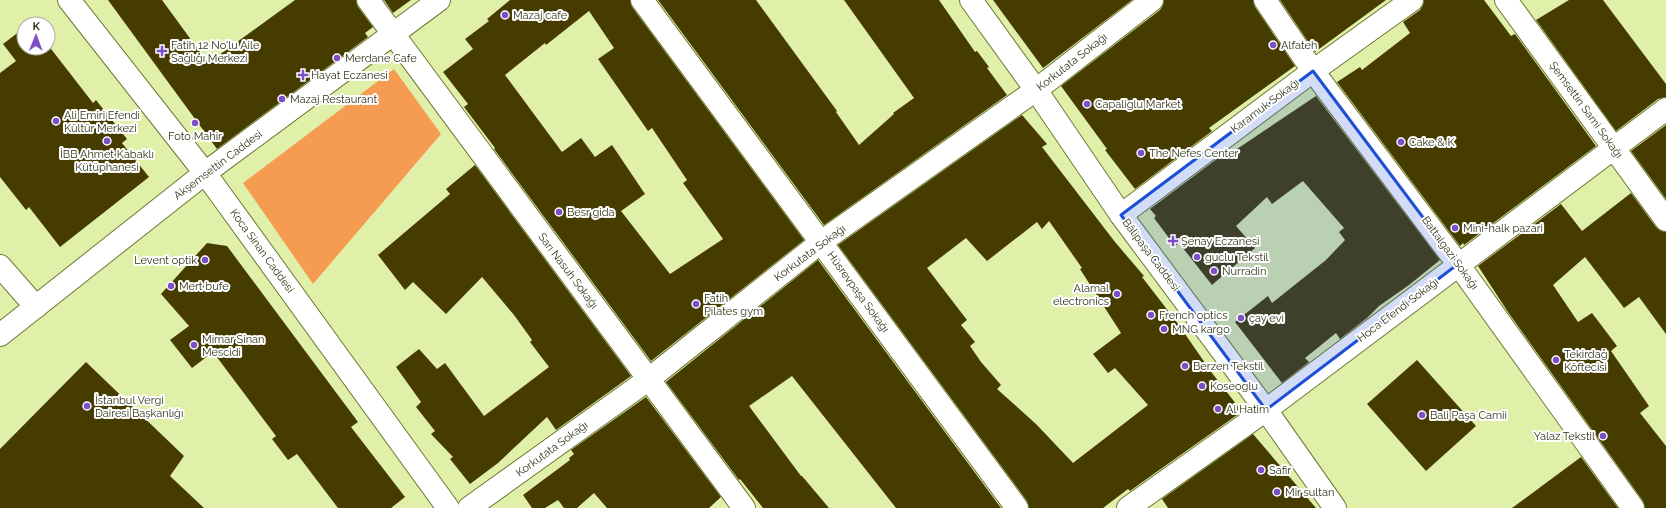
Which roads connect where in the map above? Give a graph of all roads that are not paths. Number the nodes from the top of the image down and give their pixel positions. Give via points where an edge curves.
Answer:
1 (69, 0) edge
2 (368, 0) edge
3 (439, 0) edge
4 (642, 0) edge
5 (971, 0) edge
6 (1152, 0) edge
7 (1265, 0) edge
8 (1412, 0) edge
9 (1506, 0) edge
10 (392, 34) junction
11 (1313, 70) junction
12 (1036, 90) junction
13 (1666, 109) edge
14 (1614, 149) junction
15 (206, 173) junction
16 (1121, 215) junction
17 (1666, 220) edge
18 (821, 242) junction
19 (1458, 264) junction
20 (0, 266) edge
21 (36, 307) junction
22 (0, 335) edge
23 (649, 379) junction
24 (1266, 410) junction
25 (448, 508) edge
26 (469, 508) edge
27 (744, 508) edge
28 (1017, 508) edge
29 (1128, 508) edge
30 (1335, 508) edge
31 (1633, 508) edge

1 - 15 street, Koca Sinan Caddesi
2 - 10 street, Sarı Nasuh Sokağı
3 - 10 street, Akşemsettin Caddesi
4 - 18 street, Hüsrevpaşa Sokağı
5 - 12 street, Bâlipaşa Caddesi
6 - 12 street, Korkutata Sokağı
7 - 11 street, Battalgazi Sokağı
8 - 11 street, Karamuk Sokağı
9 - 14 street, Şemsettin Sami Sokağı
10 - 15 street, Akşemsettin Caddesi
10 - 23 street, Sarı Nasuh Sokağı
11 - 16 street, Karamuk Sokağı
11 - 19 street, Battalgazi Sokağı
12 - 16 street, Bâlipaşa Caddesi
12 - 18 street, Korkutata Sokağı
13 - 14 street, Hoca Efendi Sokağı
14 - 17 street, Şemsettin Sami Sokağı
14 - 19 street, Hoca Efendi Sokağı
15 - 21 street, Akşemsettin Caddesi
15 - 25 street, Koca Sinan Caddesi
16 - 24 street, Bâlipaşa Caddesi
18 - 23 street, Korkutata Sokağı
18 - 28 street, Hüsrevpaşa Sokağı
19 - 24 street, Hoca Efendi Sokağı
19 - 31 street, Battalgazi Sokağı
20 - 21 street
21 - 22 street, Akşemsettin Caddesi
23 - 26 street, Korkutata Sokağı
23 - 27 street, Sarı Nasuh Sokağı
24 - 29 street, Hoca Efendi Sokağı
24 - 30 street, Bâlipaşa Caddesi

